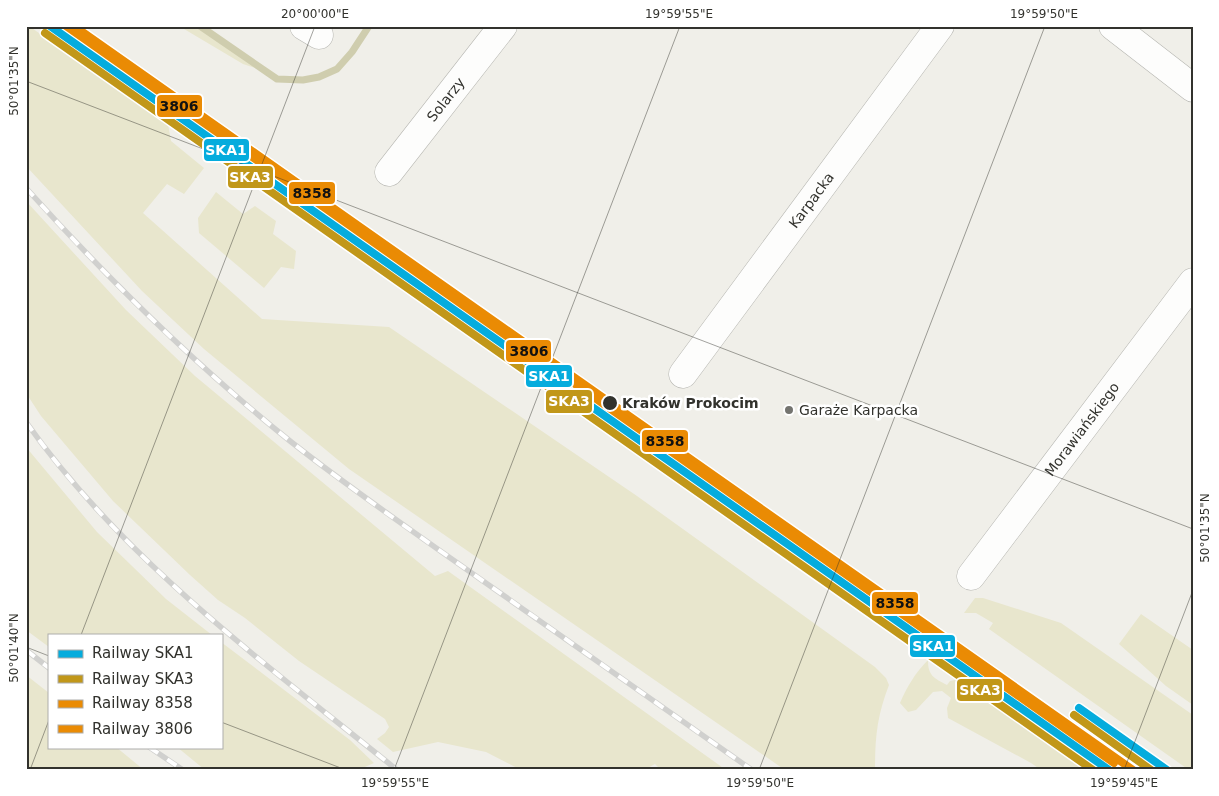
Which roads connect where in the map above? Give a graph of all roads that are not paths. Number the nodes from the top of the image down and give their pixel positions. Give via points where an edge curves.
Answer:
1 (503, 26) edge
2 (940, 26) edge
3 (1113, 26) edge
4 (1193, 88) edge
5 (389, 172) dead end
6 (1193, 282) edge
7 (683, 374) dead end
8 (971, 576) dead end

1 - 5 street, Solarzy
2 - 7 street, Karpacka
3 - 4 street
6 - 8 street, Morawiańskiego

